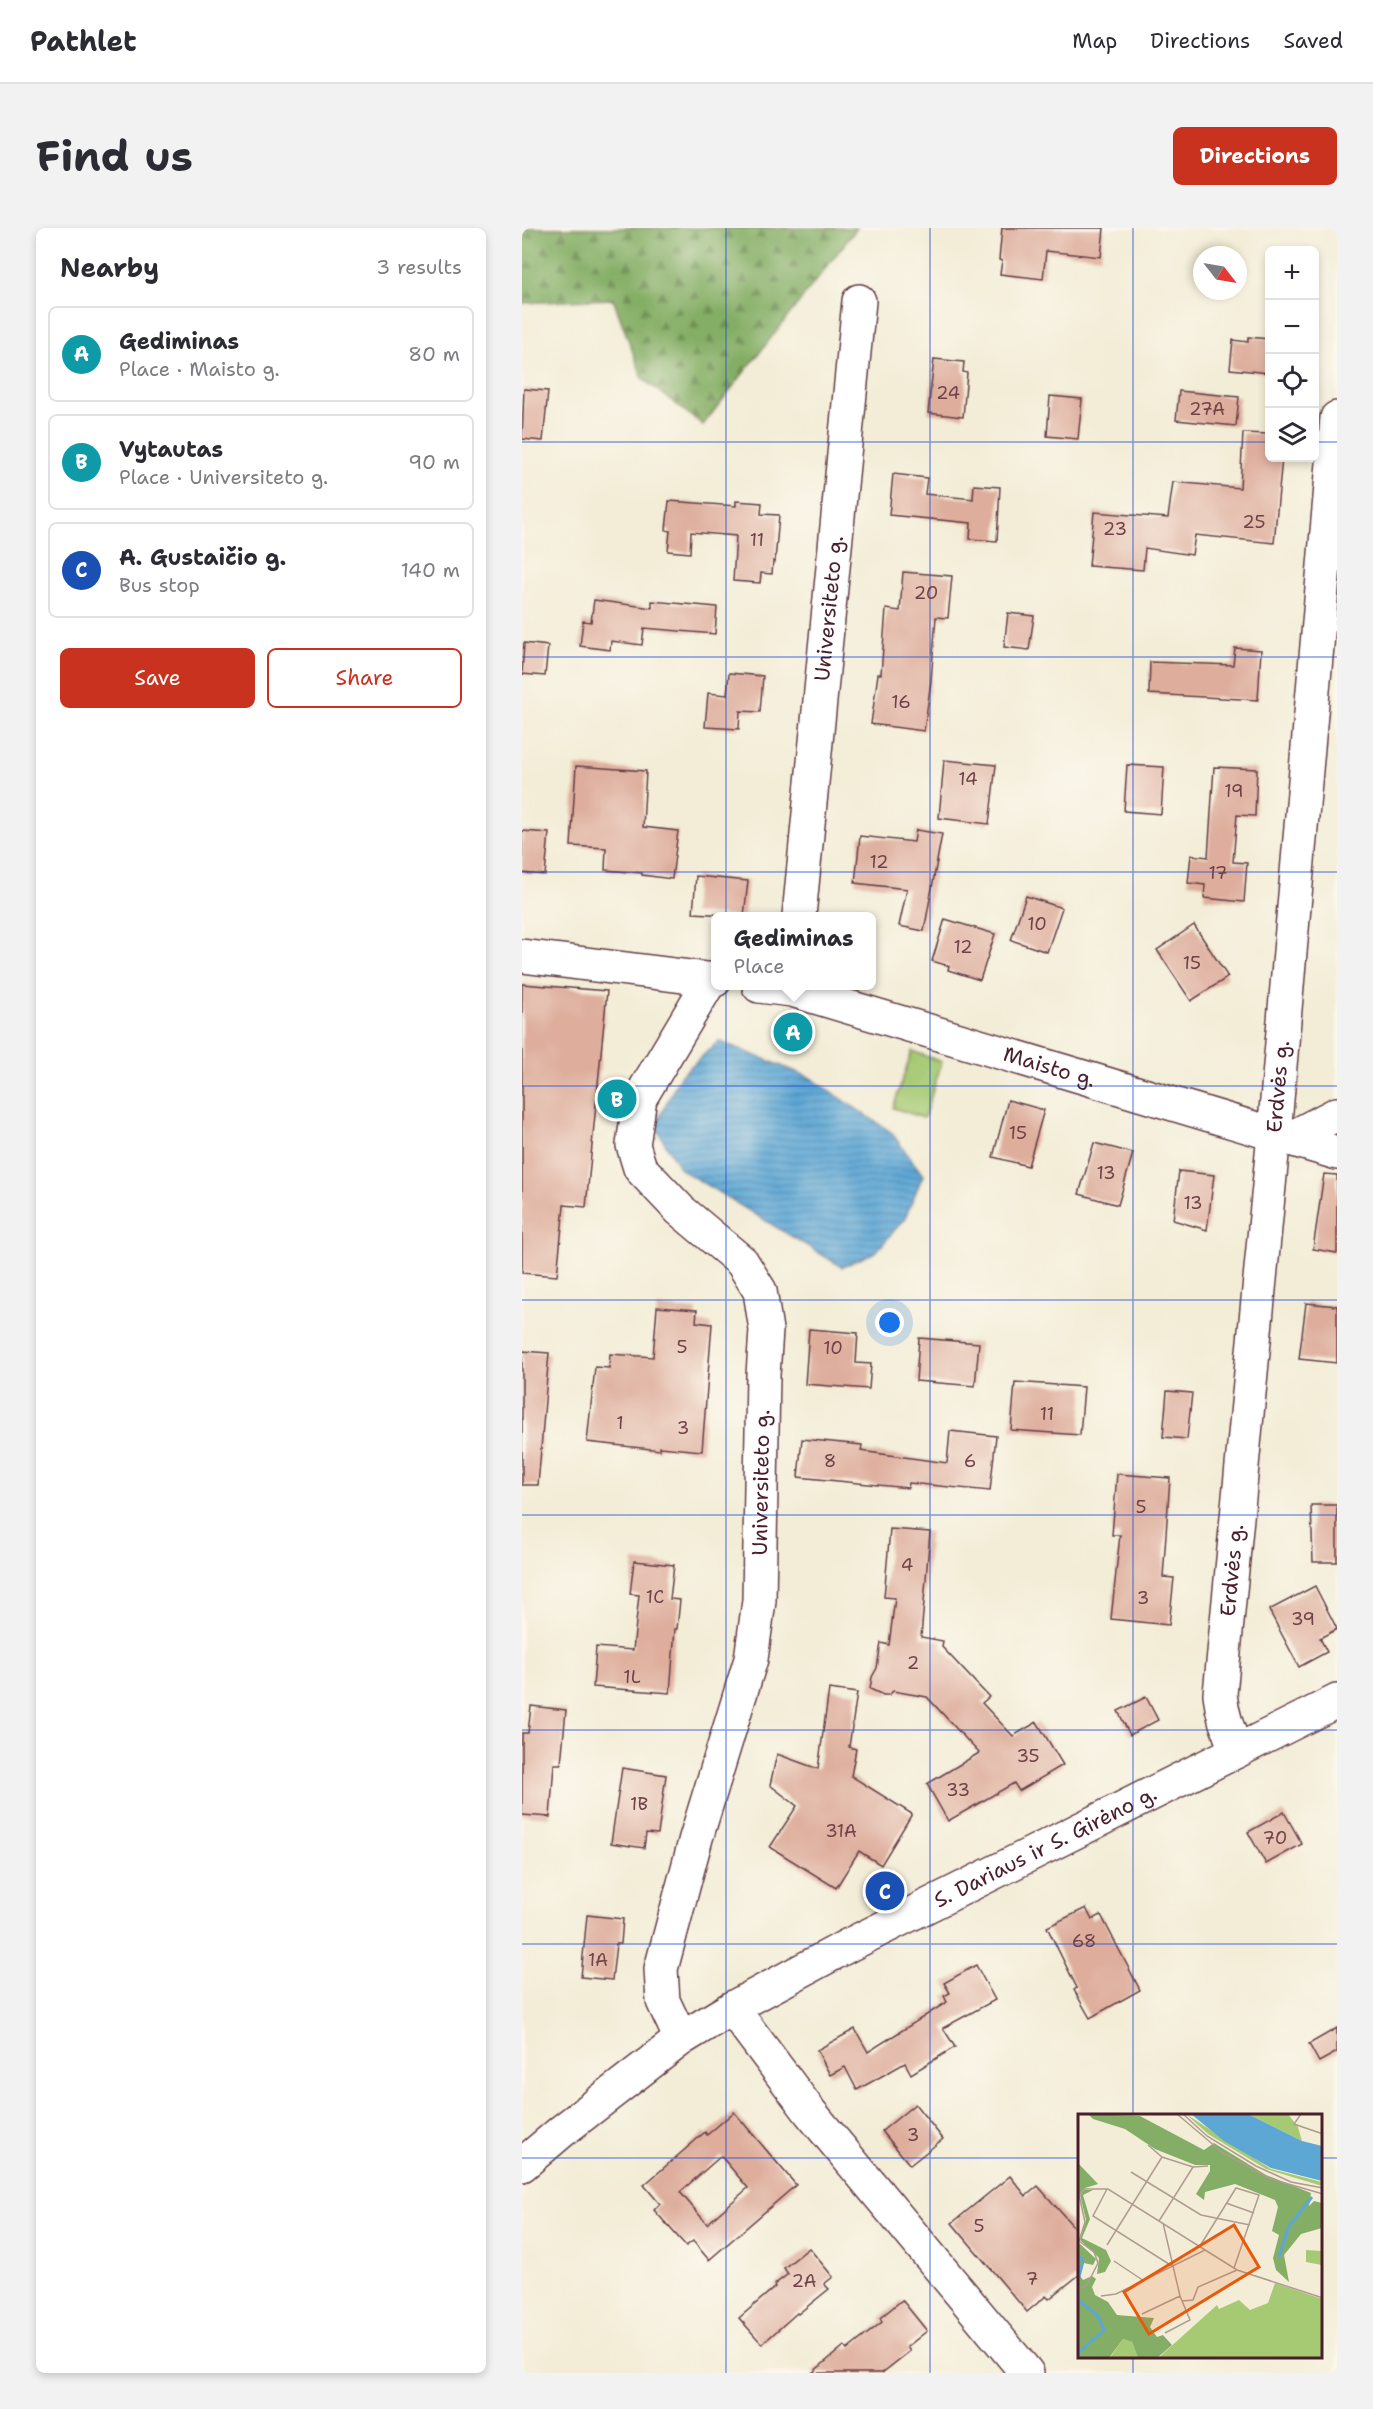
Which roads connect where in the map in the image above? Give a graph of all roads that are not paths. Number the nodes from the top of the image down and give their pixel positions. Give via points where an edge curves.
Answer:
1 (860, 301) dead end
2 (1337, 418) edge
3 (1329, 603) edge
4 (799, 912) edge
5 (522, 956) edge
6 (711, 980) edge
7 (711, 983) edge
8 (799, 990) edge
9 (1337, 1114) edge
10 (1281, 1136) junction
11 (1337, 1153) edge
12 (1336, 1703) edge
13 (1238, 1751) junction
14 (732, 2008) junction
15 (681, 2039) junction
16 (522, 2165) edge
17 (1027, 2373) edge

1 - 4 street, Universiteto g.
2 - 3 street, Erdvės g.
3 - 10 street, Erdvės g.
5 - 6 street
7 - 15 street, Universiteto g. via 640,1098 633,1145 640,1168 680,1210 742,1262 760,1291 766,1330 759,1601 751,1659 661,1969 663,2001
8 - 10 street, Maisto g.
9 - 10 street
10 - 11 street, Maisto g.
10 - 13 street, Erdvės g. via 1220,1694 1227,1731
12 - 13 street, S. Dariaus ir S. Girėno g.
13 - 14 street, S. Dariaus ir S. Girėno g. via 849,1945
14 - 15 street, S. Dariaus ir S. Girėno g.
14 - 17 street via 810,2112
15 - 16 street, S. Dariaus ir S. Girėno g.

